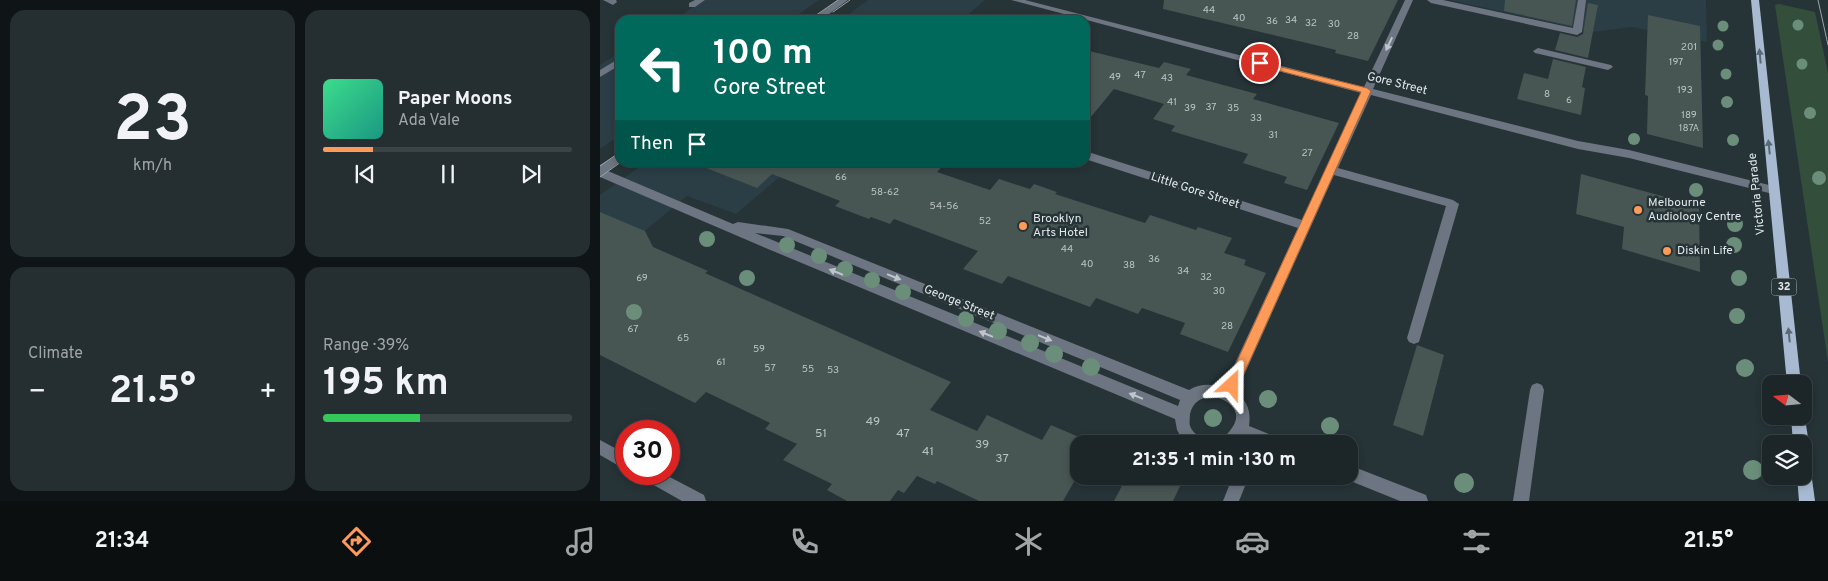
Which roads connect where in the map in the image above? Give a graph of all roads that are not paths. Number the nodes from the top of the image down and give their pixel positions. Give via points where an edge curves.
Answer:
1 (701, 0) edge
2 (844, 0) edge
3 (1015, 0) edge
4 (1409, 0) edge
5 (1431, 0) edge
6 (1582, 0) edge
7 (1754, 0) edge
8 (692, 6) dead end
9 (822, 15) edge
10 (1073, 15) edge
11 (1090, 19) edge
12 (1538, 51) dead end
13 (615, 64) edge
14 (1608, 68) dead end
15 (600, 74) edge
16 (1367, 91) junction
17 (1090, 157) edge
18 (615, 160) edge
19 (1331, 170) junction
20 (600, 171) edge
21 (1773, 190) junction
22 (724, 226) junction
23 (1304, 226) junction
24 (1414, 338) dead end
25 (1793, 375) edge
26 (1536, 390) dead end
27 (1228, 394) junction
28 (1190, 397) junction
29 (1182, 415) junction
30 (1241, 430) junction
31 (1188, 435) edge
32 (1236, 435) edge
33 (1249, 435) edge
34 (600, 447) edge
35 (615, 456) edge
36 (1358, 478) edge
37 (668, 485) edge
38 (1237, 485) edge
39 (1806, 485) edge
40 (1396, 497) edge
41 (698, 501) edge
42 (1231, 501) edge
43 (1420, 501) edge
44 (1521, 501) edge
45 (1807, 501) edge

1 - 8 street
2 - 9 street
3 - 10 street, Gore Street
4 -> 16 street
5 - 6 street via 1577,32
21 -> 7 main road, Victoria Parade / 32
11 - 16 street, Gore Street
12 - 14 street
13 - 15 street
16 - 19 street
16 - 21 street, Gore Street
17 - 23 street, Little Gore Street
18 - 20 street
19 - 23 street
19 - 24 street via 1453,204
20 - 22 street, George Street
25 -> 21 main road, Victoria Parade / 32
22 -> 28 street, George Street via 784,232
29 -> 22 street, George Street
23 - 27 street
26 - 44 street
27 - 28 street via 1209,390
27 - 30 street via 1235,398 1243,413
28 - 29 street
29 - 31 street via 1182,424
30 - 32 street
30 - 33 street
34 - 35 street
36 - 40 street
37 - 41 street
38 - 42 street
39 - 45 main road
40 - 43 street

